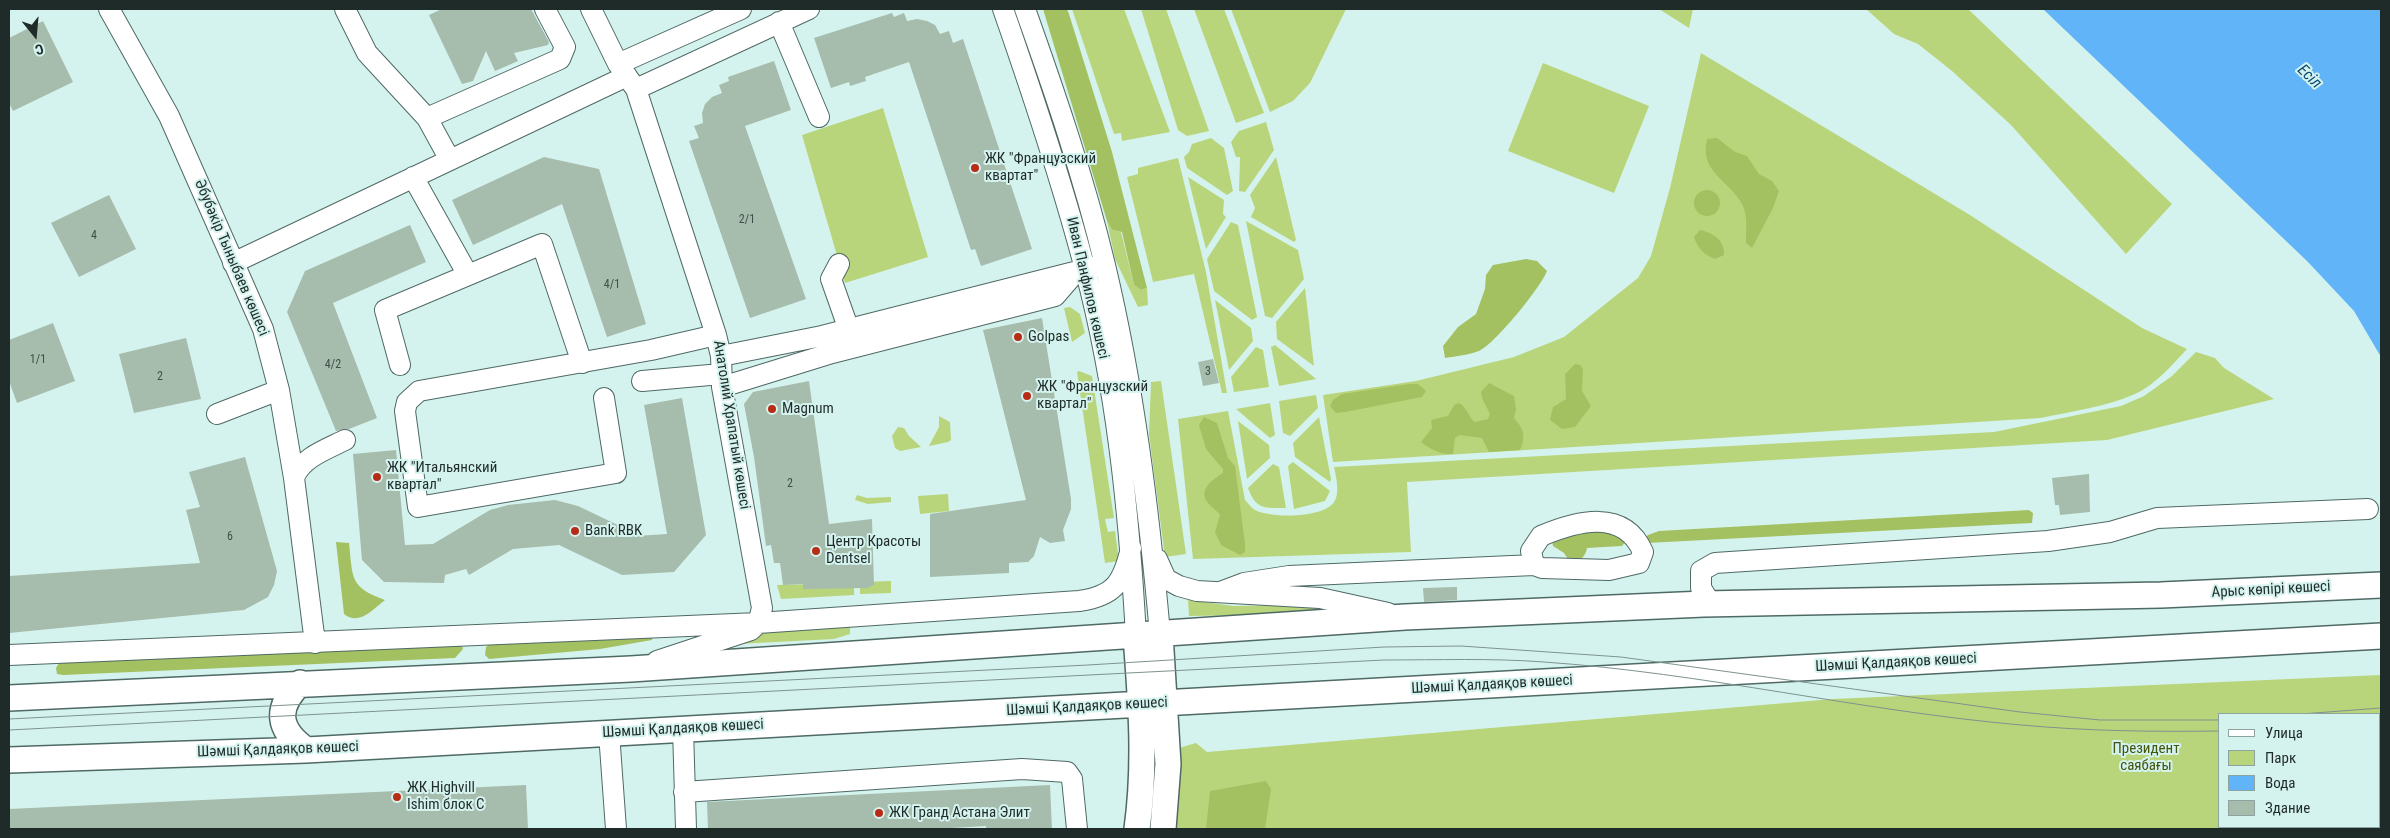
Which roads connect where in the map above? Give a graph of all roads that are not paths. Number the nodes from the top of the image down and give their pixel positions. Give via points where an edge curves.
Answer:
1 (110, 9) edge
2 (345, 9) edge
3 (545, 9) edge
4 (591, 9) edge
5 (741, 9) edge
6 (809, 9) edge
7 (1003, 9) edge
8 (1025, 9) edge
9 (779, 22) junction
10 (627, 76) junction
11 (818, 117) dead end
12 (428, 118) junction
13 (450, 160) junction
14 (413, 177) junction
15 (233, 263) junction
16 (839, 264) dead end
17 (1105, 264) junction
18 (1080, 272) junction
19 (468, 275) junction
20 (849, 330) junction
21 (716, 335) junction
22 (582, 363) junction
23 (400, 364) dead end
24 (721, 372) junction
25 (642, 381) dead end
26 (279, 390) junction
27 (604, 398) dead end
28 (217, 414) dead end
29 (345, 440) dead end
30 (294, 478) junction
31 (2368, 509) dead end
32 (1153, 545) junction
33 (1131, 548) junction
34 (1534, 564) junction
35 (2381, 585) edge
36 (1220, 592) junction
37 (1704, 604) junction
38 (1405, 616) junction
39 (758, 623) junction
40 (1148, 635) junction
41 (2381, 636) edge
42 (314, 643) junction
43 (9, 655) edge
44 (631, 669) junction
45 (300, 683) junction
46 (9, 698) edge
47 (1153, 703) junction
48 (683, 728) junction
49 (609, 733) junction
50 (306, 750) junction
51 (9, 760) edge
52 (684, 792) junction
53 (616, 829) edge
54 (686, 829) edge
55 (1077, 829) edge
56 (1136, 829) edge
57 (1163, 829) edge

1 - 15 street, Әбубәкір Тыныбаев көшесі via 170,116
2 - 12 street via 367,53
3 - 12 street via 565,47 560,58
4 - 10 street, Анатолий Храпатый көшесі
5 - 10 street
6 - 9 street
7 - 18 street, Иван Панфилов көшесі via 1048,138
8 - 17 street, Иван Панфилов көшесі via 1059,102
9 - 10 street
9 - 11 street
10 - 13 street
10 - 21 street, Анатолий Храпатый көшесі
12 - 13 street
13 - 14 street
14 - 15 street
14 - 19 street
15 - 26 street, Әбубәкір Тыныбаев көшесі via 263,329
16 - 20 street via 831,280
17 - 18 street
17 - 32 street, Иван Панфилов көшесі via 1133,405
18 - 20 street
18 - 24 street via 1055,296 832,353
18 - 33 street, Иван Панфилов көшесі via 1114,414
19 - 22 street via 542,244
19 - 23 street via 385,310
20 - 24 street
21 - 22 street
21 - 24 street, Анатолий Храпатый көшесі
22 - 27 street via 419,391 407,402 405,411 418,507 616,473
24 - 25 street
24 - 39 street, Анатолий Храпатый көшесі via 761,602
26 - 28 street
26 - 30 street, Әбубәкір Тыныбаев көшесі
29 - 30 street via 306,462 298,468
30 - 42 street, Әбубәкір Тыныбаев көшесі
31 - 37 street via 2157,518 2110,532 2048,541 1715,563 1701,571 1701,588 1706,596
32 - 36 street via 1166,579 1188,589
32 - 40 street, Иван Панфилов көшесі
33 - 39 street via 1126,570 1119,582 1104,596 1095,599
33 - 40 street, Иван Панфилов көшесі
34 - 34 street via 1542,568 1609,570 1639,563 1643,552 1627,528 1608,522 1580,524 1541,536 1532,551
34 - 36 street via 1289,576 1244,583
35 - 37 main road, Арыс көпірі көшесі via 2161,595
36 - 38 street via 1320,598
37 - 38 main road
38 - 40 main road
39 - 42 street
39 - 44 street via 750,630
40 - 44 main road
40 - 47 main road
41 - 47 main road, Шәмші Қалдаяқов көшесі
42 - 43 street
44 - 45 main road
45 - 46 main road
45 - 50 main road via 287,696 283,709 284,728 291,739
47 - 48 main road, Шәмші Қалдаяқов көшесі
47 - 56 main road via 1143,744 1142,795
47 - 57 main road via 1168,764
48 - 49 main road, Шәмші Қалдаяқов көшесі
48 - 52 street
49 - 50 main road, Шәмші Қалдаяқов көшесі
49 - 53 street
50 - 51 main road, Шәмші Қалдаяқов көшесі
52 - 54 street
52 - 55 street via 1022,769 1066,772 1072,780

